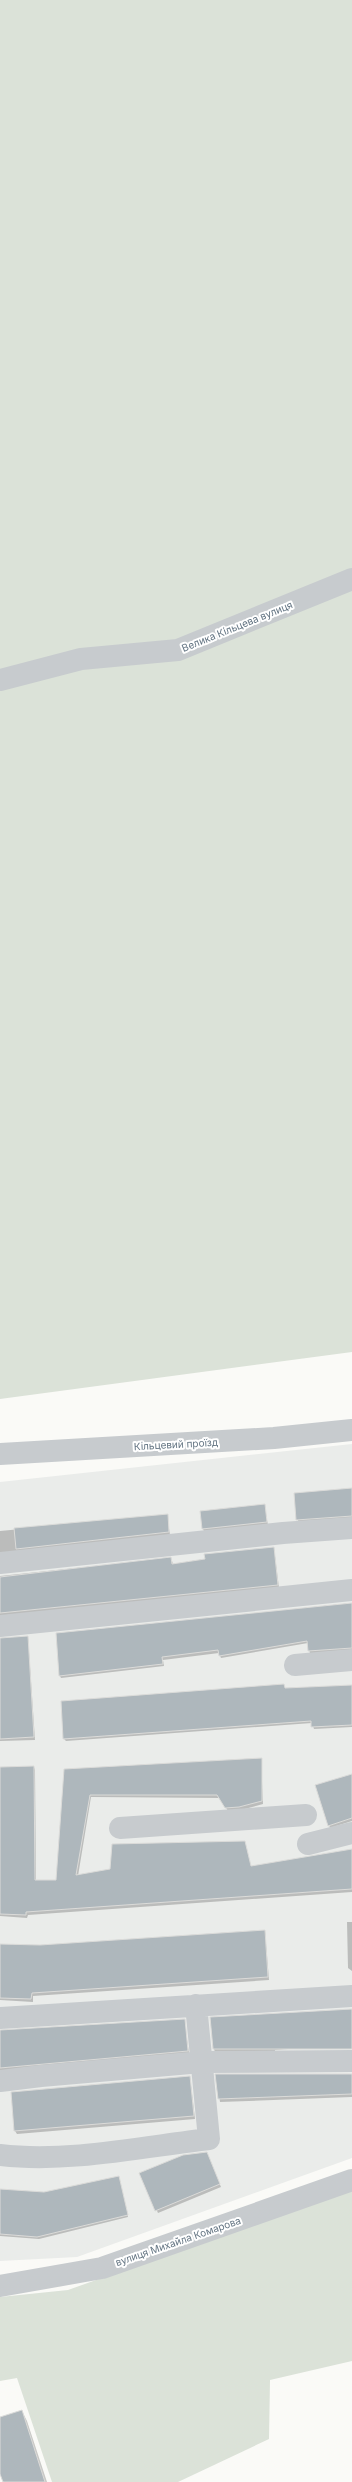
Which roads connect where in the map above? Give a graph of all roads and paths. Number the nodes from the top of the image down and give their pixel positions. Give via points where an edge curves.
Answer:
1 (352, 580) edge
2 (0, 680) edge
3 (352, 1430) edge
4 (0, 1454) edge
5 (352, 1528) edge
6 (0, 1563) edge
7 (352, 1590) edge
8 (0, 1626) edge
9 (352, 1660) edge
10 (295, 1665) dead end
11 (306, 1815) dead end
12 (120, 1828) dead end
13 (352, 1833) edge
14 (308, 1844) dead end
15 (352, 1996) edge
16 (196, 2005) junction
17 (0, 2018) edge
18 (352, 2061) edge
19 (202, 2062) junction
20 (0, 2081) edge
21 (0, 2155) edge
22 (352, 2180) edge
23 (0, 2286) edge

1 - 2 street, Велика Кільцева вулиця via 178,650 81,660
3 - 4 street, Кільцевий проїзд via 274,1438
5 - 6 street via 283,1532
7 - 8 street
9 - 10 street
11 - 12 street
13 - 14 street
15 - 16 street
16 - 17 street
16 - 19 street
18 - 19 street
19 - 20 street
19 - 21 street via 209,2139 85,2154 21,2158
22 - 23 street, вулиця Михайла Комарова via 102,2268

